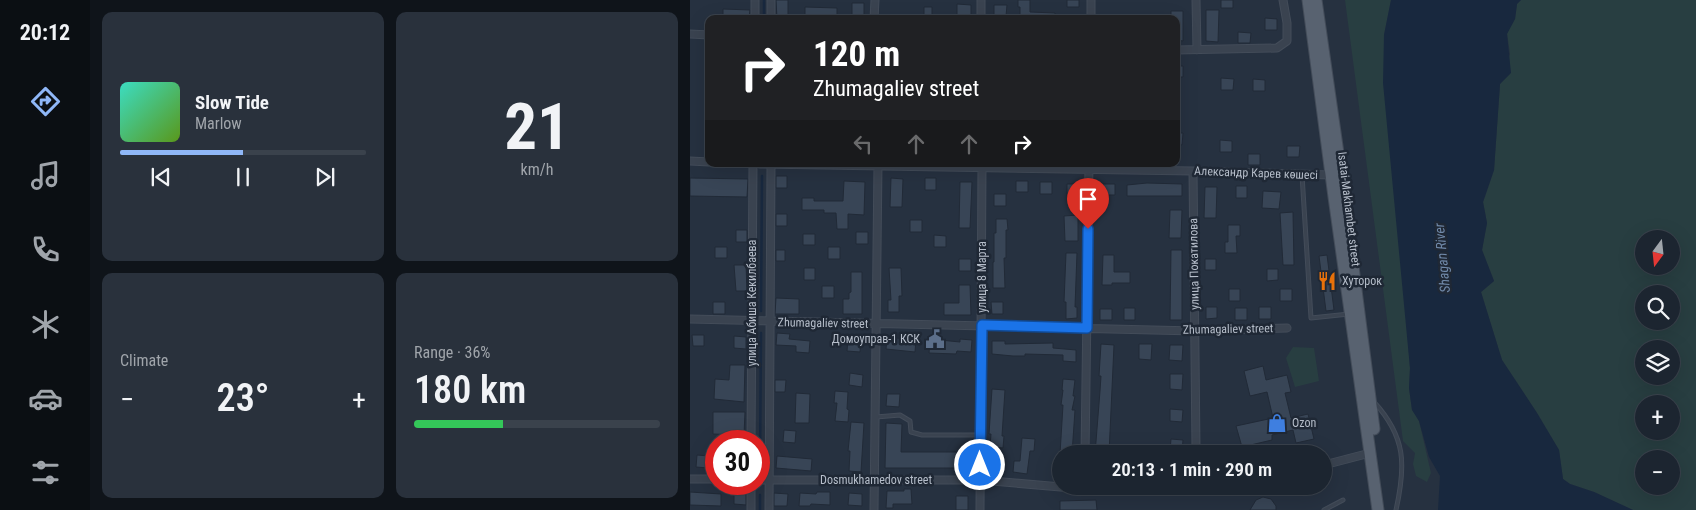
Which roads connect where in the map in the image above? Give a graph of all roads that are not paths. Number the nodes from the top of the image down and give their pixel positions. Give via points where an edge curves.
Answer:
1 (755, 0) edge
2 (771, 0) edge
3 (875, 0) edge
4 (982, 0) edge
5 (1091, 0) edge
6 (1196, 0) edge
7 (1283, 0) edge
8 (1308, 0) edge
9 (1316, 0) edge
10 (755, 15) edge
11 (771, 15) edge
12 (874, 15) edge
13 (982, 15) edge
14 (1091, 15) edge
15 (690, 34) edge
16 (705, 35) edge
17 (1180, 50) edge
18 (1197, 50) junction
19 (690, 162) edge
20 (705, 162) edge
21 (753, 167) edge
22 (771, 167) edge
23 (878, 167) edge
24 (982, 167) edge
25 (1089, 167) edge
26 (1110, 167) edge
27 (1193, 171) junction
28 (1302, 174) junction
29 (1336, 175) junction
30 (1350, 314) junction
31 (690, 319) edge
32 (752, 320) junction
33 (770, 322) junction
34 (876, 324) junction
35 (982, 325) junction
36 (1087, 328) junction
37 (1287, 328) dead end
38 (1195, 331) junction
39 (1370, 397) junction
40 (876, 417) junction
41 (751, 430) edge
42 (769, 430) edge
43 (981, 435) junction
44 (1085, 445) edge
45 (1194, 445) edge
46 (1370, 452) junction
47 (1332, 463) edge
48 (690, 479) edge
49 (705, 479) edge
50 (770, 480) edge
51 (874, 480) junction
52 (980, 480) junction
53 (1052, 486) edge
54 (751, 495) edge
55 (769, 495) edge
56 (1343, 500) dead end
57 (751, 510) edge
58 (769, 510) edge
59 (874, 510) edge
60 (980, 510) edge
61 (1324, 510) edge
62 (1378, 510) edge
63 (1386, 510) edge
64 (1396, 510) edge

1 - 10 street
2 - 11 street
3 - 12 street
4 - 13 street
5 - 14 street
6 - 18 street
7 - 18 street via 1287,40 1277,48
8 - 29 main road, Isatai-Makhambet street
9 - 29 main road, Isatai-Makhambet street
15 - 16 street
17 - 18 street
19 - 20 street
21 - 32 street, улица Абиша Кекилбаева
22 - 33 street, улица Абиша Кекилбаева
23 - 34 street
24 - 35 street, улица 8 Марта
25 - 36 street
26 - 27 street, Александр Карев көшесі
27 - 28 street, Александр Карев көшесі
27 - 38 street, улица Покатилова
28 - 29 street, Александр Карев көшесі
28 - 30 lane via 1311,318
29 - 30 main road, Isatai-Makhambet street
29 - 39 main road, Isatai-Makhambet street
30 - 46 main road, Isatai-Makhambet street
31 - 32 street, Zhumagaliev street
32 - 33 street, Zhumagaliev street
32 - 41 street, улица Абиша Кекилбаева
33 - 34 street, Zhumagaliev street
33 - 42 street, улица Абиша Кекилбаева
34 - 35 street, Zhumagaliev street
34 - 40 street
35 - 36 street, Zhumagaliev street
35 - 43 street, улица 8 Марта
36 - 38 street, Zhumagaliev street
36 - 44 street
37 - 38 street, Zhumagaliev street
38 - 45 street, улица Покатилова
39 - 63 main road, Isatai-Makhambet street
39 - 64 lane via 1386,415 1402,456 1402,484
40 - 43 lane via 900,415 910,421 911,432 922,435
40 - 51 street
43 - 52 street, улица 8 Марта
46 - 47 street
46 - 62 main road, Isatai-Makhambet street
48 - 49 street
50 - 51 street, Dosmukhamedov street
51 - 52 street, Dosmukhamedov street
51 - 59 street
52 - 53 street, Dosmukhamedov street
52 - 60 street, улица 8 Марта
54 - 57 street
55 - 58 street, улица Абиша Кекилбаева
56 - 61 lane

